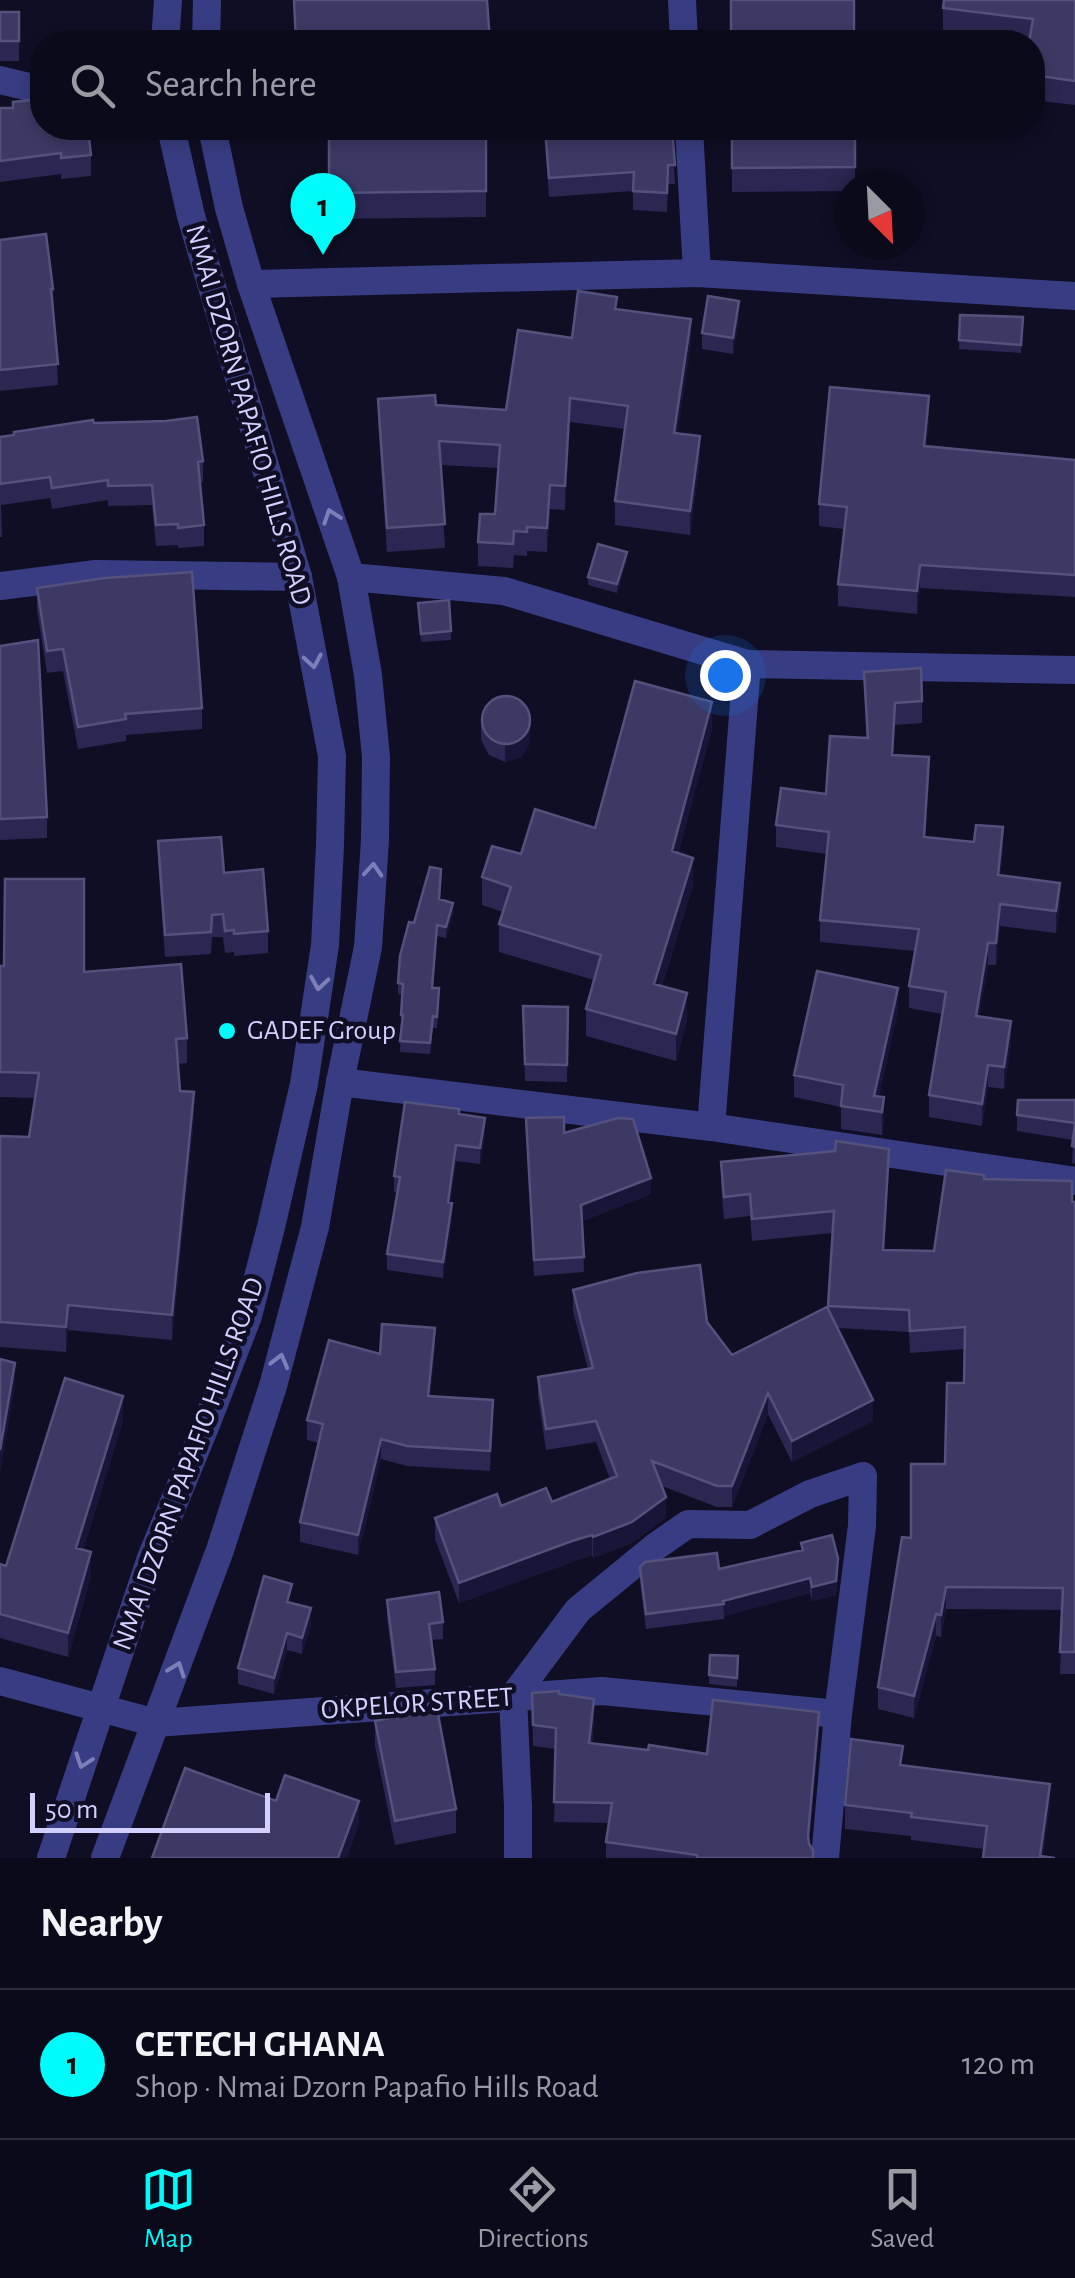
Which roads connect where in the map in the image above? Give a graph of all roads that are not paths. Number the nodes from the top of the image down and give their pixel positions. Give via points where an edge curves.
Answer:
1 (168, 0) edge
2 (208, 0) edge
3 (682, 0) edge
4 (167, 30) edge
5 (207, 30) edge
6 (683, 30) edge
7 (0, 80) edge
8 (30, 87) edge
9 (174, 140) edge
10 (214, 140) edge
11 (690, 140) edge
12 (696, 273) junction
13 (251, 284) junction
14 (1075, 296) edge
15 (298, 577) junction
16 (352, 577) junction
17 (0, 586) edge
18 (747, 664) junction
19 (1075, 670) edge
20 (340, 1082) junction
21 (711, 1127) junction
22 (1075, 1181) edge
23 (0, 1681) edge
24 (513, 1696) junction
25 (101, 1707) junction
26 (838, 1714) junction
27 (156, 1723) junction
28 (51, 1858) edge
29 (105, 1858) edge
30 (518, 1858) edge
31 (825, 1858) edge

1 - 4 street
2 - 5 street
3 - 6 street
7 - 8 street
9 - 15 street, NMAI DZORN PAPAFIO HILLS ROAD
10 - 13 street, NMAI DZORN PAPAFIO HILLS ROAD
11 - 12 street
12 - 13 street
12 - 14 street
16 -> 13 street, NMAI DZORN PAPAFIO HILLS ROAD
15 - 17 street via 96,574
15 -> 25 street, NMAI DZORN PAPAFIO HILLS ROAD via 332,756 325,945 304,1084 248,1316 151,1558
16 - 18 street via 504,591
20 -> 16 street, NMAI DZORN PAPAFIO HILLS ROAD via 368,947 376,840 376,756
18 - 19 street
18 - 21 street
20 - 21 street
27 -> 20 street, NMAI DZORN PAPAFIO HILLS ROAD via 273,1386 315,1228
21 - 22 street
23 - 25 street, OKPELOR STREET
24 - 26 street, OKPELOR STREET via 602,1691
24 - 26 street via 578,1610 688,1524 750,1526 863,1476
24 - 27 street, OKPELOR STREET
24 - 30 street
25 - 27 street, OKPELOR STREET
25 -> 28 street, NMAI DZORN PAPAFIO HILLS ROAD
26 - 31 street
27 - 29 street, NMAI DZORN PAPAFIO HILLS ROAD

